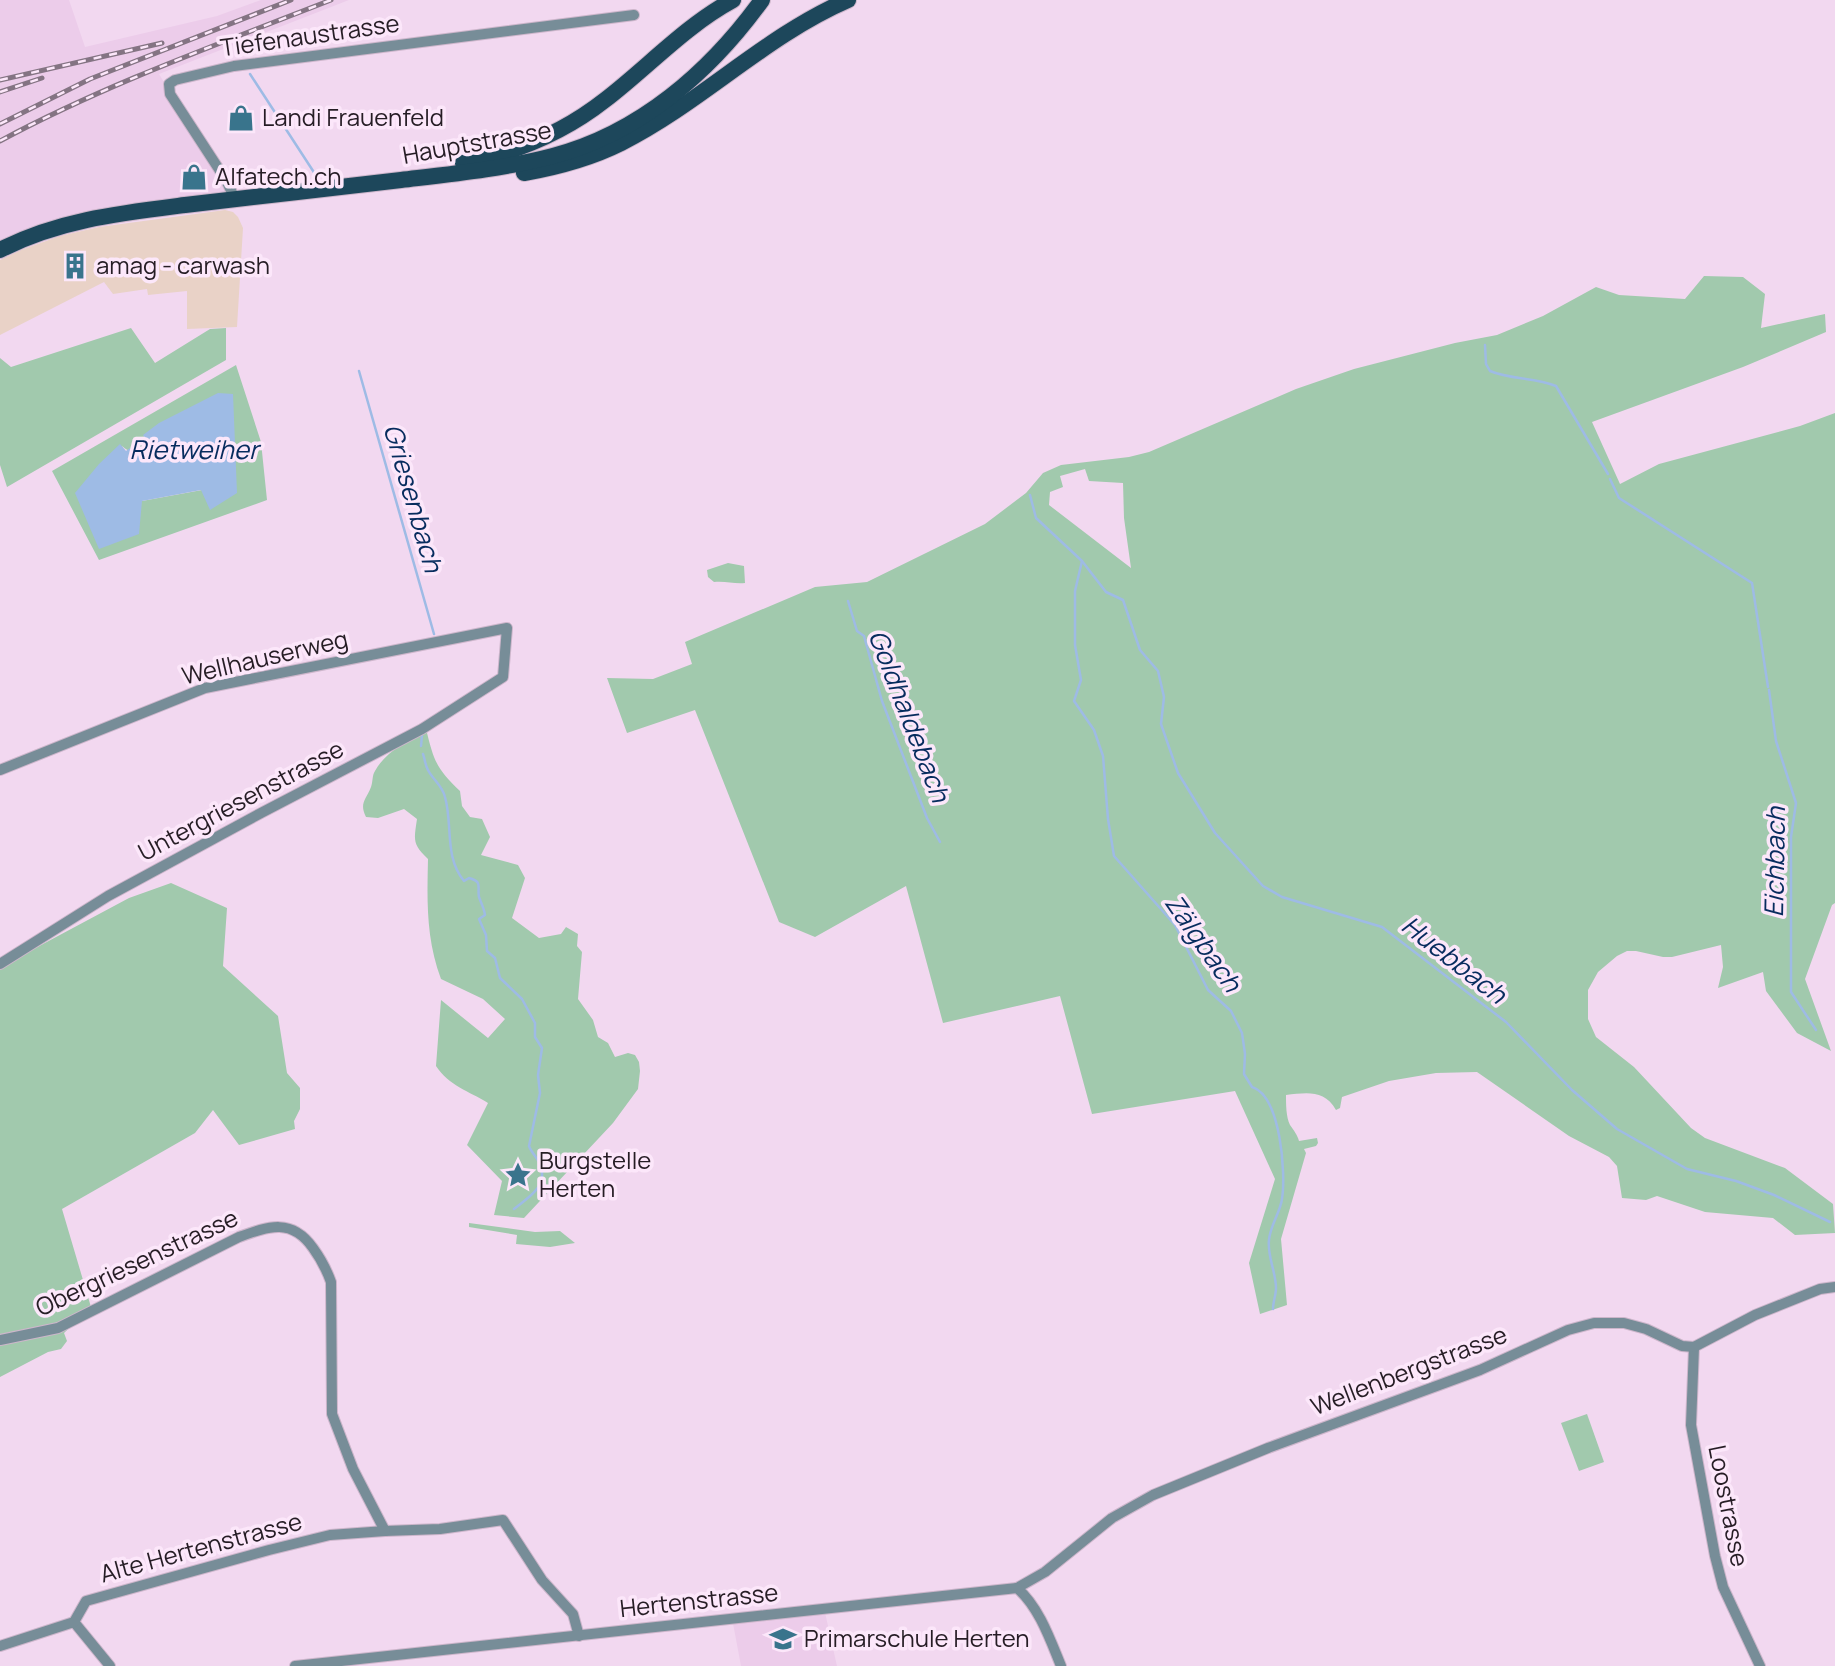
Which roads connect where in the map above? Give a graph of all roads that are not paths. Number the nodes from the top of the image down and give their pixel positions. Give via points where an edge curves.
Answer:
1 (733, 0) edge
2 (762, 0) edge
3 (848, 0) edge
4 (634, 15) dead end
5 (313, 191) junction
6 (235, 199) junction
7 (0, 250) edge
8 (508, 628) joint
9 (0, 770) edge
10 (0, 964) edge
11 (1835, 1287) edge
12 (0, 1340) edge
13 (1694, 1347) junction
14 (385, 1531) junction
15 (1017, 1588) junction
16 (74, 1622) junction
17 (579, 1636) junction
18 (0, 1646) edge
19 (110, 1666) edge
20 (295, 1666) edge
21 (1061, 1666) edge
22 (1760, 1666) edge

1 - 5 main road via 686,32 604,101 540,139 481,159
2 - 5 main road, Hauptstrasse via 719,54 671,97 587,144 486,170
3 - 5 main road via 770,43 647,128 584,159 506,176 394,189
4 - 6 street, Tiefenaustrasse via 234,66 175,80 169,84 170,94
5 - 6 main road
6 - 7 main road via 91,219 38,233
8 - 9 street, Wellhauserweg via 205,688
8 - 10 street, Untergriesenstrasse via 503,677 422,729 108,896
11 - 13 street via 1792,1300
12 - 14 street, Obergriesenstrasse via 58,1328 239,1237 265,1228 290,1227 305,1236 326,1266 331,1282 332,1414 353,1469
13 - 15 street, Wellenbergstrasse via 1624,1324 1594,1323 1568,1329 1480,1370 1153,1495 1111,1518 1045,1572
13 - 22 street, Loostrasse via 1691,1425 1715,1556 1723,1587
14 - 16 street, Alte Hertenstrasse via 330,1535 86,1601
14 - 17 street via 503,1520 542,1580 573,1614
15 - 17 street, Hertenstrasse
15 - 21 street via 1027,1597
16 - 18 street, Alte Hertenstrasse
16 - 19 street
17 - 20 street, Hertenstrasse

